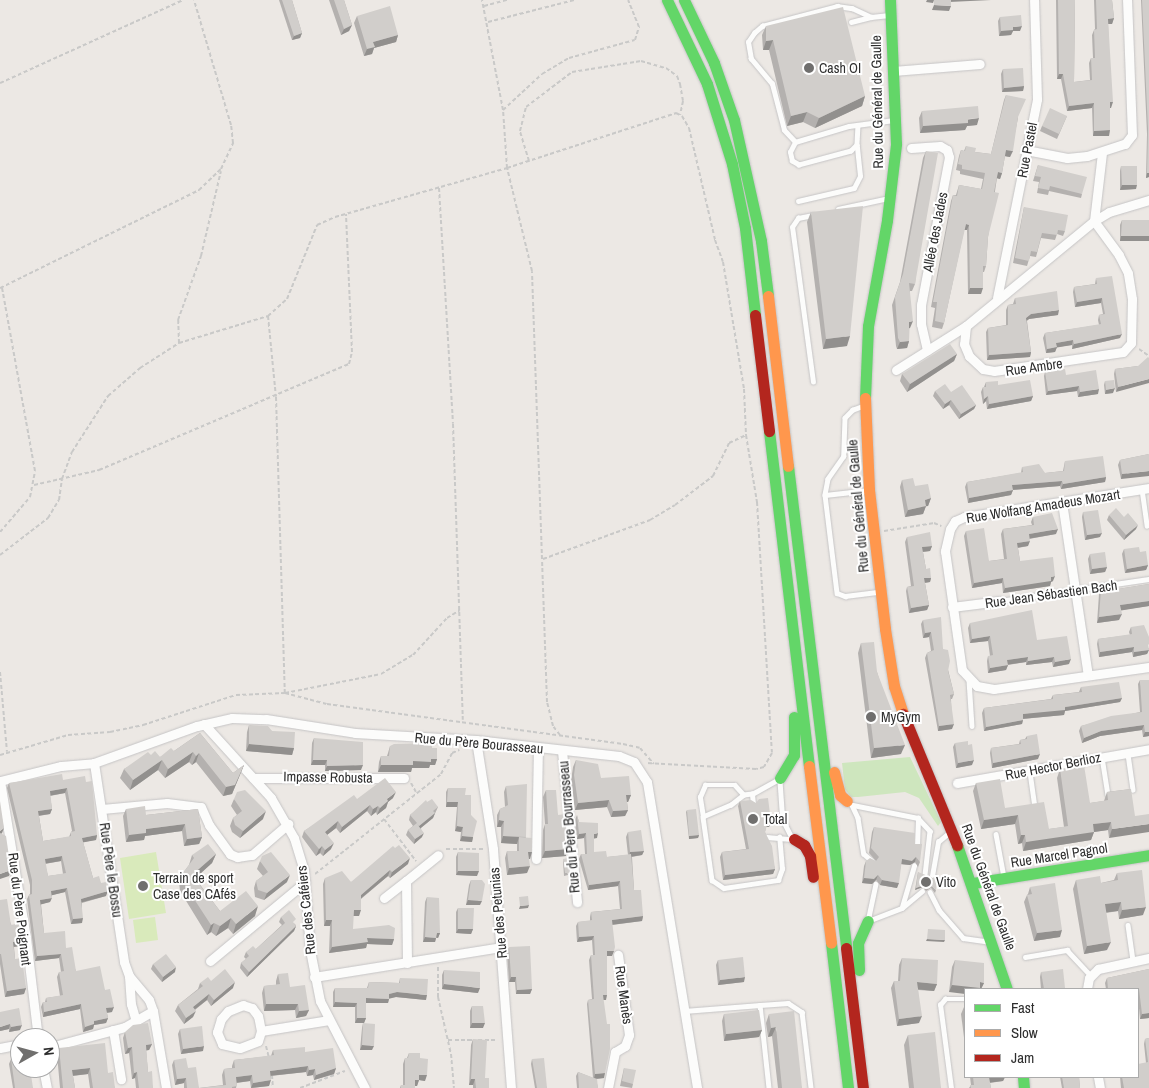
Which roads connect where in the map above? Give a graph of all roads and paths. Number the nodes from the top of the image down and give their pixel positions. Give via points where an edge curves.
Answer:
1 (183, 0) edge
2 (194, 0) edge
3 (482, 0) edge
4 (507, 0) edge
5 (574, 0) edge
6 (628, 0) edge
7 (667, 0) edge
8 (684, 0) edge
9 (890, 0) edge
10 (1034, 0) edge
11 (1127, 0) edge
12 (484, 6) junction
13 (890, 15) junction
14 (871, 18) junction
15 (488, 22) junction
16 (851, 22) dead end
17 (980, 64) dead end
18 (893, 71) junction
19 (0, 83) edge
20 (503, 110) junction
21 (680, 116) junction
22 (895, 120) junction
23 (858, 125) junction
24 (795, 142) junction
25 (856, 146) junction
26 (911, 148) dead end
27 (1026, 150) junction
28 (1102, 153) junction
29 (529, 161) junction
30 (507, 168) junction
31 (221, 169) junction
32 (439, 188) junction
33 (890, 198) junction
34 (1149, 200) edge
35 (798, 201) dead end
36 (835, 210) edge
37 (346, 214) junction
38 (816, 214) edge
39 (1094, 222) junction
40 (1, 288) edge
41 (997, 298) junction
42 (268, 316) junction
43 (966, 326) junction
44 (179, 344) junction
45 (1131, 344) junction
46 (927, 350) junction
47 (1149, 356) edge
48 (896, 370) dead end
49 (813, 382) dead end
50 (276, 397) junction
51 (865, 405) junction
52 (746, 434) junction
53 (62, 479) junction
54 (34, 485) junction
55 (1145, 489) edge
56 (869, 490) junction
57 (825, 495) junction
58 (1062, 502) junction
59 (1147, 526) dead end
60 (950, 529) junction
61 (0, 532) edge
62 (874, 533) junction
63 (0, 556) edge
64 (800, 556) junction
65 (542, 559) junction
66 (1149, 579) edge
67 (880, 591) junction
68 (1075, 591) junction
69 (1000, 601) joint
70 (952, 607) junction
71 (460, 610) junction
72 (1149, 667) edge
73 (0, 672) edge
74 (1088, 676) junction
75 (969, 680) junction
76 (801, 687) junction
77 (285, 693) junction
78 (463, 721) junction
79 (204, 724) junction
80 (972, 726) dead end
81 (560, 735) junction
82 (476, 740) junction
83 (538, 748) junction
84 (460, 749) dead end
85 (1149, 749) edge
86 (562, 751) junction
87 (1127, 752) junction
88 (7, 753) junction
89 (0, 755) edge
90 (1102, 756) junction
91 (634, 762) junction
92 (94, 763) junction
93 (654, 764) junction
94 (1030, 772) junction
95 (253, 778) junction
96 (404, 778) dead end
97 (780, 778) junction
98 (0, 781) edge
99 (957, 783) dead end
100 (1133, 790) edge
101 (752, 794) junction
102 (744, 795) junction
103 (1108, 795) edge
104 (850, 803) junction
105 (753, 804) edge
106 (1035, 806) edge
107 (102, 809) junction
108 (703, 817) junction
109 (918, 818) junction
110 (384, 819) junction
111 (288, 824) junction
112 (952, 831) junction
113 (996, 834) dead end
114 (11, 835) junction
115 (767, 837) edge
116 (779, 837) junction
117 (0, 838) edge
118 (794, 839) junction
119 (917, 846) edge
120 (493, 849) junction
121 (438, 855) joint
122 (1149, 855) edge
123 (536, 859) dead end
124 (873, 862) edge
125 (914, 866) edge
126 (422, 868) junction
127 (925, 875) edge
128 (932, 876) edge
129 (1004, 878) junction
130 (406, 881) junction
131 (305, 882) junction
132 (876, 884) edge
133 (973, 884) junction
134 (922, 891) edge
135 (930, 892) edge
136 (384, 898) dead end
137 (577, 902) dead end
138 (902, 908) junction
139 (868, 922) junction
140 (1128, 925) dead end
141 (993, 941) junction
142 (501, 947) junction
143 (618, 955) dead end
144 (439, 957) junction
145 (1025, 957) dead end
146 (1149, 958) edge
147 (210, 961) dead end
148 (1133, 961) junction
149 (407, 963) junction
150 (129, 976) junction
151 (1091, 976) junction
152 (314, 977) junction
153 (1007, 988) edge
154 (1087, 988) edge
155 (964, 999) edge
156 (838, 1003) junction
157 (760, 1006) junction
158 (153, 1011) junction
159 (683, 1011) junction
160 (329, 1020) junction
161 (136, 1021) junction
162 (856, 1025) junction
163 (37, 1028) edge
164 (113, 1030) junction
165 (261, 1031) junction
166 (448, 1040) junction
167 (507, 1040) junction
168 (258, 1041) junction
169 (60, 1044) edge
170 (270, 1061) edge
171 (355, 1067) junction
172 (271, 1070) edge
173 (121, 1079) dead end
174 (166, 1088) edge
175 (273, 1088) edge
176 (300, 1088) edge
177 (365, 1088) edge
178 (454, 1088) edge
179 (511, 1088) edge
180 (608, 1088) edge
181 (697, 1088) edge
182 (769, 1088) edge
183 (811, 1088) edge
184 (848, 1088) edge
185 (863, 1088) edge
186 (951, 1088) edge

1 - 19 path
2 - 31 path via 231,125 233,143
3 - 12 path
4 - 12 path
5 - 15 path
6 - 20 path via 639,27 635,40 569,58 542,74
7 - 76 main road via 707,84 732,164 745,228
8 - 64 main road via 717,71 748,174 760,241
9 - 13 main road, Rue du Général de Gaulle
10 - 27 street, Rue Pastel via 1037,99
11 - 28 street via 1134,127 1125,144
12 - 15 path
13 - 14 lane
13 - 18 main road, Rue du Général de Gaulle
14 - 16 lane
14 - 24 lane via 852,8 837,6 762,26 748,42 751,59 772,84 784,130
15 - 20 path
17 - 18 street
18 - 22 main road, Rue du Général de Gaulle
20 - 30 path
21 - 29 path via 676,113
21 - 29 path via 683,101 680,84 677,76 666,68 641,61 572,72 526,107 520,131
21 - 52 path via 689,128 723,262 744,389
22 - 23 lane
22 - 33 main road, Rue du Général de Gaulle
23 - 24 lane
23 - 25 lane
24 - 25 lane via 790,152 792,160 799,164 851,151
25 - 35 lane via 860,176 854,188
26 - 46 street, Allée des Jades via 940,146 947,150 949,157 921,305 921,324
27 - 28 street via 1067,158
27 - 41 street, Rue Pastel
28 - 39 street
29 - 30 path
30 - 32 path
30 - 65 path via 532,271
31 - 40 path via 199,190
31 - 44 path via 201,256 178,320
32 - 37 path
32 - 71 path
33 - 36 lane
33 - 51 main road, Rue du Général de Gaulle via 868,326
34 - 39 street via 1109,212
37 - 42 path via 317,225 287,298
37 - 50 path via 352,358 349,364
38 - 49 lane via 798,218 792,227
39 - 41 street
39 - 45 street via 1128,273 1132,299
40 - 54 path via 35,471
41 - 43 street
42 - 44 path
42 - 50 path
43 - 45 street, Rue Ambre via 964,344 969,356 983,369 994,371 1113,355
43 - 46 street
44 - 53 path via 140,368 108,396 84,429
45 - 47 path
46 - 48 street
50 - 53 path via 99,470
50 - 77 path
51 - 56 main road, Rue du Général de Gaulle
51 - 57 lane via 845,418 844,456 828,479
52 - 65 path via 729,443 713,476 675,505 626,530
52 - 93 path via 756,502 772,753 764,767 756,769
53 - 54 path
53 - 63 path via 59,500 48,518
54 - 61 path via 30,497
55 - 58 street, Rue Wolfang Amadeus Mozart
55 - 59 lane
56 - 57 lane
56 - 62 main road, Rue du Général de Gaulle
57 - 67 lane via 838,593 845,596
58 - 60 street, Rue Wolfang Amadeus Mozart via 964,517 955,521
58 - 68 street
60 - 62 path via 934,523
60 - 70 street, Rue Wolfang Amadeus Mozart via 945,551
62 - 67 main road, Rue du Général de Gaulle
64 - 104 main road via 836,780 840,794
64 - 162 main road
65 - 81 path via 547,702 551,721
66 - 68 lane, Rue Jean Sébastien Bach
67 - 112 main road, Rue du Général de Gaulle via 894,686
68 - 69 lane, Rue Jean Sébastien Bach
68 - 74 street
69 - 70 street, Rue Jean Sébastien Bach
70 - 75 street, Rue Wolfang Amadeus Mozart via 962,670
71 - 77 path via 447,618 413,655 396,667 356,680
71 - 78 path
72 - 74 street
73 - 88 path
74 - 75 street via 994,689 977,686
75 - 80 lane
76 - 97 main road via 793,703 794,755
76 - 156 main road
77 - 78 path via 326,704
77 - 88 path via 236,695 143,725 110,732 68,735
78 - 81 path
79 - 82 street, Rue du Père Bourasseau via 232,718 266,719 355,733
79 - 92 street, Rue du Père Bourasseau
79 - 95 street, Rue des Caféiers
81 - 93 path via 640,748
82 - 83 street, Rue du Père Bourasseau
82 - 120 street, Rue des Petunias
83 - 86 street, Rue du Père Bourasseau
83 - 123 street, Rue du Père Bourrasseau
84 - 110 path via 449,758 444,771
85 - 87 street, Rue Hector Berlioz
86 - 91 street, Rue du Père Bourasseau via 619,756
86 - 137 street, Rue du Père Bourrasseau
87 - 90 street, Rue Hector Berlioz
87 - 100 lane
88 - 89 path
90 - 94 street, Rue Hector Berlioz
90 - 103 lane
91 - 93 path
91 - 159 street via 646,782
92 - 98 street, Rue du Père Bourasseau via 62,766
92 - 107 street, Rue Père le Bossu
94 - 99 street, Rue Hector Berlioz
94 - 106 lane
95 - 96 street, Impasse Robusta
95 - 111 street, Rue des Caféiers
97 - 101 lane
97 - 118 lane via 783,820
98 - 114 street, Rue du Père Poignant
101 - 102 lane
101 - 105 lane
102 - 108 lane via 731,805
102 - 108 lane via 735,785 705,785 700,796
104 - 109 lane
104 - 124 lane via 864,854
107 - 111 street via 167,803 201,807 208,825 230,854 237,857 252,855
107 - 150 street, Rue Père le Bossu
108 - 116 lane via 712,880 724,888 778,880 782,868
109 - 119 lane
109 - 127 lane via 930,831
110 - 126 path
110 - 131 path
111 - 131 street, Rue des Caféiers via 300,856
112 - 128 lane via 938,842
112 - 133 main road, Rue du Général de Gaulle
113 - 129 lane
114 - 117 lane
114 - 163 street, Rue du Père Poignant
115 - 116 lane
116 - 118 lane
118 - 156 main road via 804,845 810,856
120 - 121 path via 448,848
120 - 142 street, Rue des Petunias
121 - 126 street
122 - 129 main road, Rue Marcel Pagnol
125 - 138 lane
126 - 130 street
129 - 133 main road, Rue Marcel Pagnol
130 - 136 street
130 - 149 street
131 - 147 street
131 - 152 street, Rue des Caféiers
132 - 139 lane
133 - 141 main road, Rue du Général de Gaulle
134 - 138 lane
135 - 141 lane via 938,910 962,938
138 - 139 lane
139 - 162 main road via 858,943 863,1014
140 - 148 lane
141 - 153 main road, Rue du Général de Gaulle
142 - 144 street
142 - 167 street, Rue des Petunias
143 - 180 street, Rue Manès via 629,1035 625,1046 615,1052
144 - 149 street
144 - 166 path via 438,997
145 - 151 lane via 1067,950
146 - 148 street
148 - 151 street via 1109,965
149 - 152 street
150 - 158 street via 149,1000
150 - 161 street, Rue Père le Bossu
151 - 154 street
152 - 160 street, Rue des Caféiers
155 - 186 lane via 945,999 940,1005
156 - 184 main road
157 - 159 lane
157 - 182 lane
157 - 183 lane via 788,1003 802,1012
158 - 161 street
158 - 174 street
159 - 181 street
160 - 165 street
160 - 171 street, Rue des Caféiers
161 - 164 street
162 - 185 main road
164 - 169 street
164 - 173 street
165 - 168 street
165 - 168 street via 258,1016 252,1008 243,1005 228,1011 218,1025 218,1038 228,1048 250,1046
166 - 167 path
166 - 178 path
167 - 179 street, Rue des Petunias
168 - 170 path via 266,1047
171 - 176 path
171 - 177 street, Rue des Caféiers
172 - 175 path

